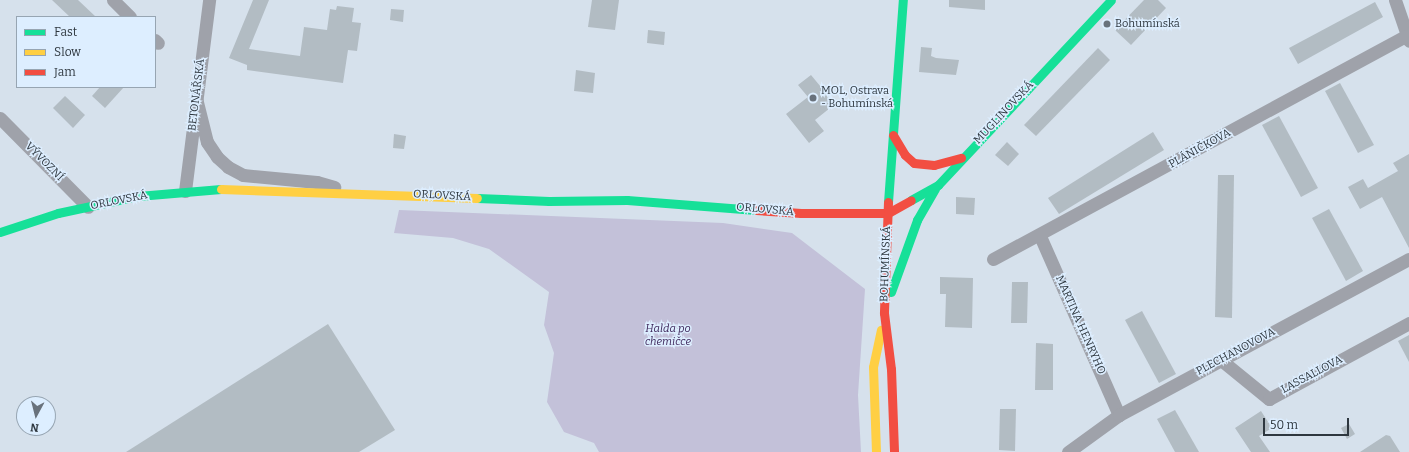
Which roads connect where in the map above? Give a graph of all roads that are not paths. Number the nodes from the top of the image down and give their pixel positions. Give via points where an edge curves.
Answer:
1 (112, 0) edge
2 (209, 0) edge
3 (904, 0) edge
4 (1110, 0) edge
5 (1395, 0) edge
6 (129, 16) edge
7 (1408, 38) edge
8 (196, 98) junction
9 (0, 118) edge
10 (893, 134) junction
11 (961, 158) junction
12 (938, 185) junction
13 (185, 190) junction
14 (347, 191) junction
15 (88, 207) junction
16 (888, 213) junction
17 (0, 232) edge
18 (1040, 236) junction
19 (993, 259) dead end
20 (1409, 259) edge
21 (884, 313) junction
22 (1409, 323) edge
23 (1221, 360) junction
24 (1119, 415) junction
25 (876, 452) edge
26 (894, 452) edge
27 (1068, 452) edge

1 - 6 street
2 - 8 street, BETONÁŘSKÁ
3 - 10 main road, BOHUMÍNSKÁ
4 - 11 main road, MUGLINOVSKÁ
5 - 7 street
7 - 18 street, PLÁNIČKOVA
8 - 13 street, BETONÁŘSKÁ
8 - 14 street via 207,142 217,157 236,172 243,175 317,182
9 - 15 street, VÝVOZNÍ
10 - 11 main road via 905,155 914,163 934,165
10 - 16 main road, BOHUMÍNSKÁ
11 - 12 main road, MUGLINOVSKÁ
12 - 16 main road, MUGLINOVSKÁ
12 - 21 main road via 916,220
13 - 14 main road, ORLOVSKÁ via 234,188
13 - 15 main road, ORLOVSKÁ
14 - 16 main road, ORLOVSKÁ via 549,201 627,200 801,213
15 - 17 main road, ORLOVSKÁ via 58,213
16 - 21 main road, BOHUMÍNSKÁ
18 - 19 street, PLÁNIČKOVA
18 - 24 street, MARTINA HENRYHO
20 - 23 street, PLECHANOVOVA
21 - 25 main road, BOHUMÍNSKÁ via 873,367
21 - 26 main road, BOHUMÍNSKÁ via 891,369
22 - 23 street, LASSALLOVA via 1269,398
23 - 24 street, PLECHANOVOVA
24 - 27 street, PLECHANOVOVA

